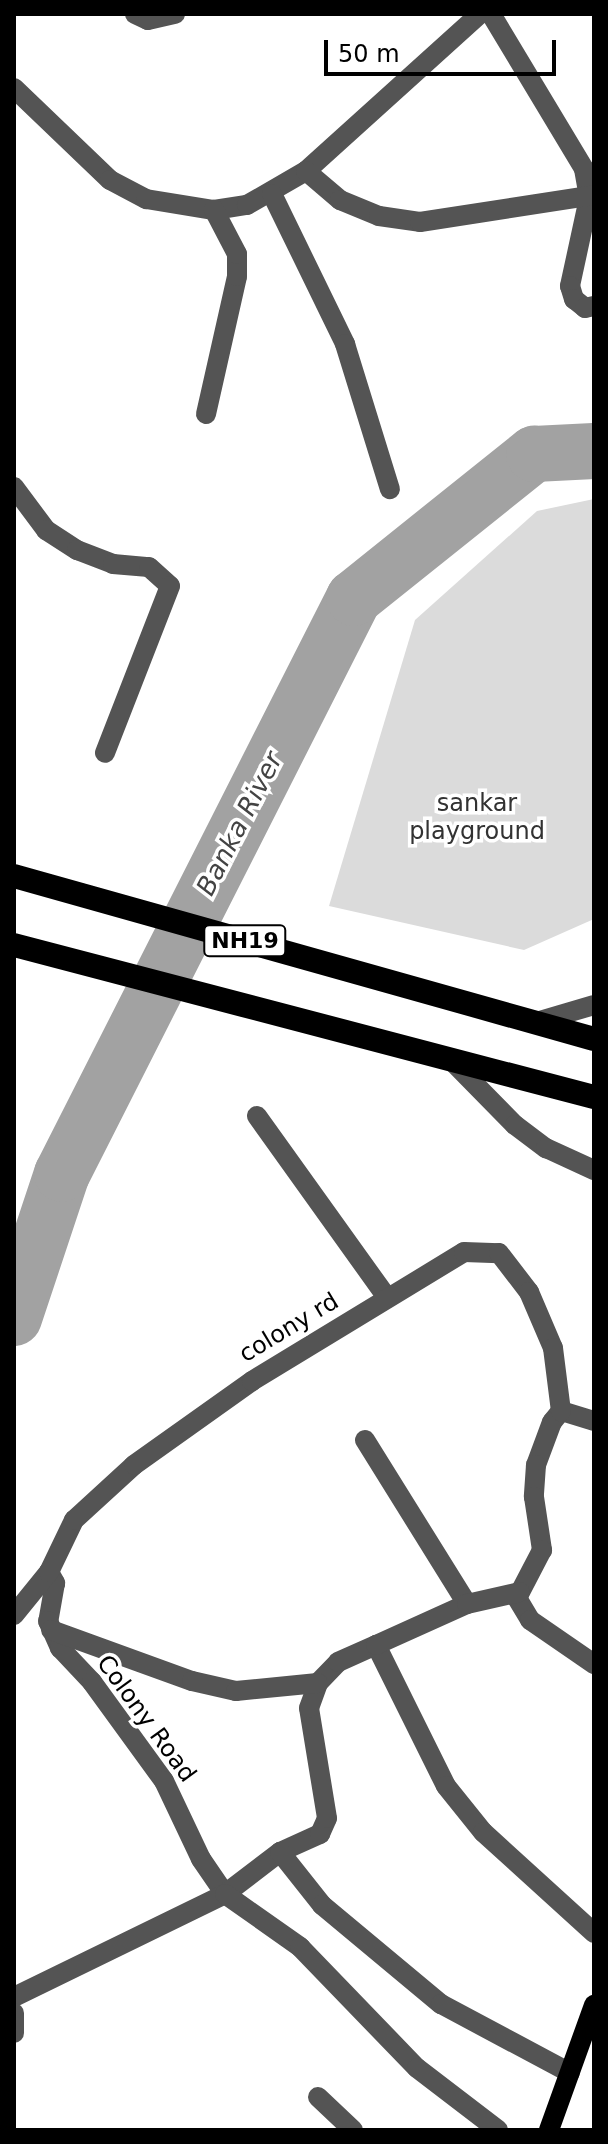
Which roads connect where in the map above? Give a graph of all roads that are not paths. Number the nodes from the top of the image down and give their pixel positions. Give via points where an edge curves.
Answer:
1 (135, 14) edge
2 (175, 14) edge
3 (480, 14) edge
4 (491, 14) edge
5 (14, 88) edge
6 (306, 171) junction
7 (272, 194) junction
8 (592, 197) edge
9 (214, 210) junction
10 (594, 306) edge
11 (206, 414) dead end
12 (14, 487) edge
13 (390, 489) dead end
14 (105, 753) dead end
15 (14, 876) edge
16 (14, 945) edge
17 (594, 1005) edge
18 (536, 1022) junction
19 (594, 1039) edge
20 (452, 1061) junction
21 (594, 1097) edge
22 (257, 1116) dead end
23 (594, 1170) edge
24 (386, 1296) junction
25 (561, 1411) junction
26 (594, 1421) edge
27 (365, 1440) dead end
28 (49, 1572) junction
29 (520, 1592) junction
30 (467, 1604) junction
31 (14, 1615) edge
32 (51, 1630) junction
33 (376, 1645) junction
34 (594, 1664) edge
35 (318, 1683) junction
36 (280, 1852) junction
37 (225, 1894) junction
38 (594, 1933) edge
39 (14, 1997) edge
40 (594, 2005) edge
41 (14, 2013) edge
42 (14, 2033) edge
43 (570, 2073) junction
44 (318, 2097) dead end
45 (353, 2130) edge
46 (498, 2130) edge
47 (549, 2130) edge

1 - 2 street via 148,20
3 - 6 street
4 - 8 street via 568,137
5 - 9 street via 110,180 146,199
6 - 7 street
6 - 8 street via 340,200 379,216 420,222
7 - 9 street
7 - 13 street via 345,344
8 - 10 street via 570,286 574,299 585,308
9 - 11 street via 237,254 237,276
12 - 14 street via 46,530 67,544 113,564 149,567 170,586
15 - 18 highway, NH19
16 - 20 highway, NH19
17 - 18 street
18 - 19 highway, NH19
20 - 21 highway, NH19
20 - 23 street via 515,1125 546,1148
22 - 24 street
24 - 25 street, colony rd via 464,1252 499,1253 529,1292 544,1323
24 - 28 street, colony rd via 252,1381 134,1465 74,1520
25 - 26 street
25 - 29 street via 536,1465 534,1497 542,1550
27 - 30 street
28 - 31 street, colony rd
28 - 32 street via 55,1583 48,1612
29 - 30 street
29 - 34 street via 518,1603 530,1620
30 - 33 street
32 - 35 street via 192,1681 236,1691
32 - 37 street, Colony Road via 164,1781 201,1859
33 - 35 street via 338,1662
33 - 38 street via 446,1786 483,1832
35 - 36 street via 309,1708 327,1818 320,1834
36 - 37 street
36 - 43 street via 322,1905 417,1986
37 - 39 street
37 - 46 street, Colony Road via 300,1947 417,2068
40 - 43 main road
41 - 42 street
43 - 47 main road
44 - 45 street

